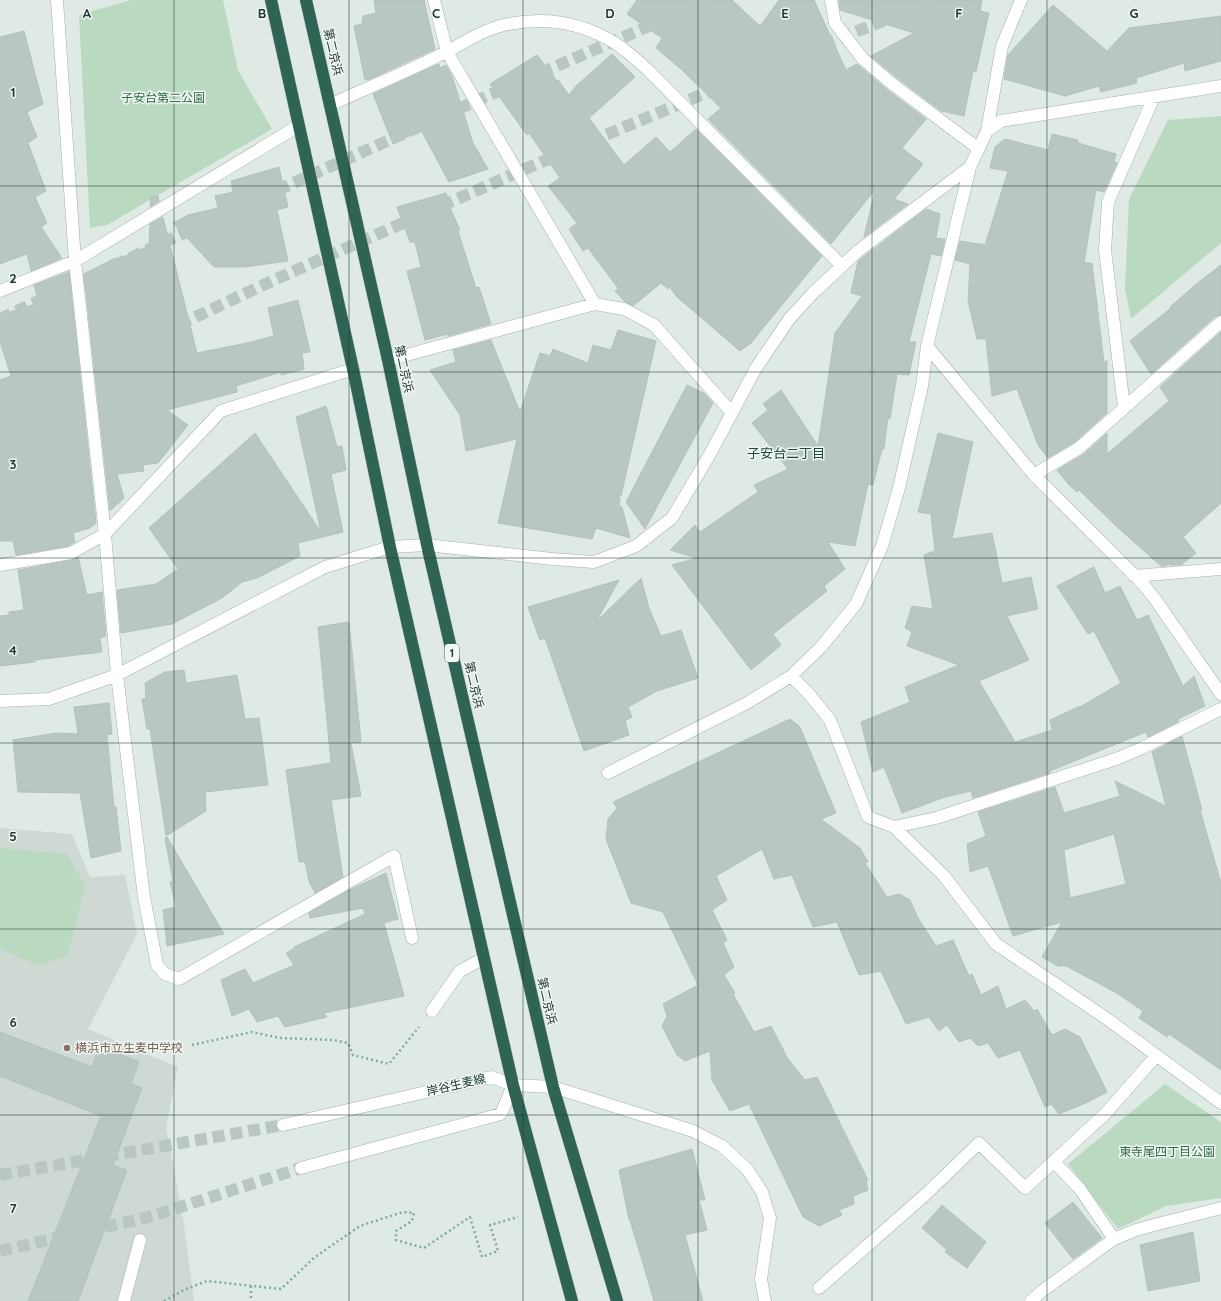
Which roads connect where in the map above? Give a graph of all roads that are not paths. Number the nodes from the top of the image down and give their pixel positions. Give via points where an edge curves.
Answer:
1 (57, 0) edge
2 (271, 0) edge
3 (306, 0) edge
4 (434, 0) edge
5 (831, 0) edge
6 (1021, 0) edge
7 (446, 52) junction
8 (1221, 86) edge
9 (1154, 97) junction
10 (330, 105) junction
11 (298, 126) junction
12 (987, 131) junction
13 (979, 149) junction
14 (970, 167) junction
15 (75, 261) junction
16 (842, 266) junction
17 (0, 291) edge
18 (595, 304) junction
19 (1221, 322) edge
20 (927, 346) junction
21 (388, 360) junction
22 (354, 369) junction
23 (1124, 407) junction
24 (732, 413) junction
25 (1034, 475) junction
26 (105, 534) junction
27 (427, 545) junction
28 (390, 547) junction
29 (0, 565) edge
30 (1221, 569) edge
31 (1134, 576) junction
32 (117, 675) junction
33 (791, 676) junction
34 (1221, 694) edge
35 (0, 701) edge
36 (1221, 709) edge
37 (608, 773) dead end
38 (894, 827) junction
39 (412, 938) dead end
40 (484, 958) junction
41 (432, 1011) road end
42 (1156, 1056) junction
43 (513, 1084) junction
44 (553, 1087) junction
45 (1221, 1102) edge
46 (283, 1125) tunnel mouth
47 (1054, 1162) junction
48 (301, 1168) tunnel mouth
49 (1221, 1208) edge
50 (140, 1240) dead end
51 (1114, 1240) junction
52 (819, 1288) dead end
53 (124, 1301) edge
54 (572, 1301) edge
55 (617, 1301) edge
56 (764, 1301) edge
57 (1031, 1301) edge

1 - 15 street
2 - 11 highway
3 - 10 highway, 第二京浜 / 1
4 - 7 street
5 - 13 street via 835,22 863,59
6 - 12 street via 1002,46
7 - 10 street
7 - 16 street via 471,38 504,25 535,20 566,22 594,32 616,44 648,70
7 - 18 street
8 - 9 street
9 - 12 street via 1001,121
9 - 23 street via 1108,202 1105,250
10 - 21 highway, 第二京浜 / 1
11 - 15 street
11 - 22 highway
12 - 13 street
13 - 14 street
14 - 16 street via 858,250
14 - 20 street
15 - 17 street
15 - 26 street
16 - 24 street via 790,318 756,368
18 - 21 street
18 - 24 street via 624,309 654,325
19 - 23 street
20 - 25 street
20 - 33 street via 922,386 899,488 882,546 856,604 821,647
21 - 27 highway, 第二京浜 / 1
22 - 26 street via 221,412
22 - 28 highway
23 - 25 street via 1079,448
24 - 27 street via 672,518 636,546 594,562
25 - 31 street
26 - 29 street via 71,553
26 - 32 street
27 - 28 street
27 - 44 highway, 第二京浜 / 1
28 - 32 street via 325,567
28 - 40 highway
30 - 31 street
31 - 34 street via 1155,599
32 - 35 street via 49,698
32 - 39 street via 144,897 157,965 165,974 179,979 394,856
33 - 37 street via 710,723
33 - 38 street via 830,720 868,817
36 - 38 street via 1116,759 936,818
38 - 42 street via 944,876 996,944 1103,1016
40 - 41 street via 460,971
40 - 43 highway
42 - 45 street
42 - 47 street via 1106,1113
43 - 44 street, 岸谷生麦線
43 - 46 street, 岸谷生麦線 via 491,1077
43 - 48 street via 501,1114
43 - 54 highway
44 - 55 highway, 第二京浜 / 1
44 - 56 street, 岸谷生麦線 via 693,1131 722,1146 747,1169 762,1192 770,1218 761,1279
47 - 51 street via 1080,1189
47 - 52 street via 1025,1188 979,1143 925,1195
49 - 51 street via 1136,1230
50 - 53 street
51 - 57 street

